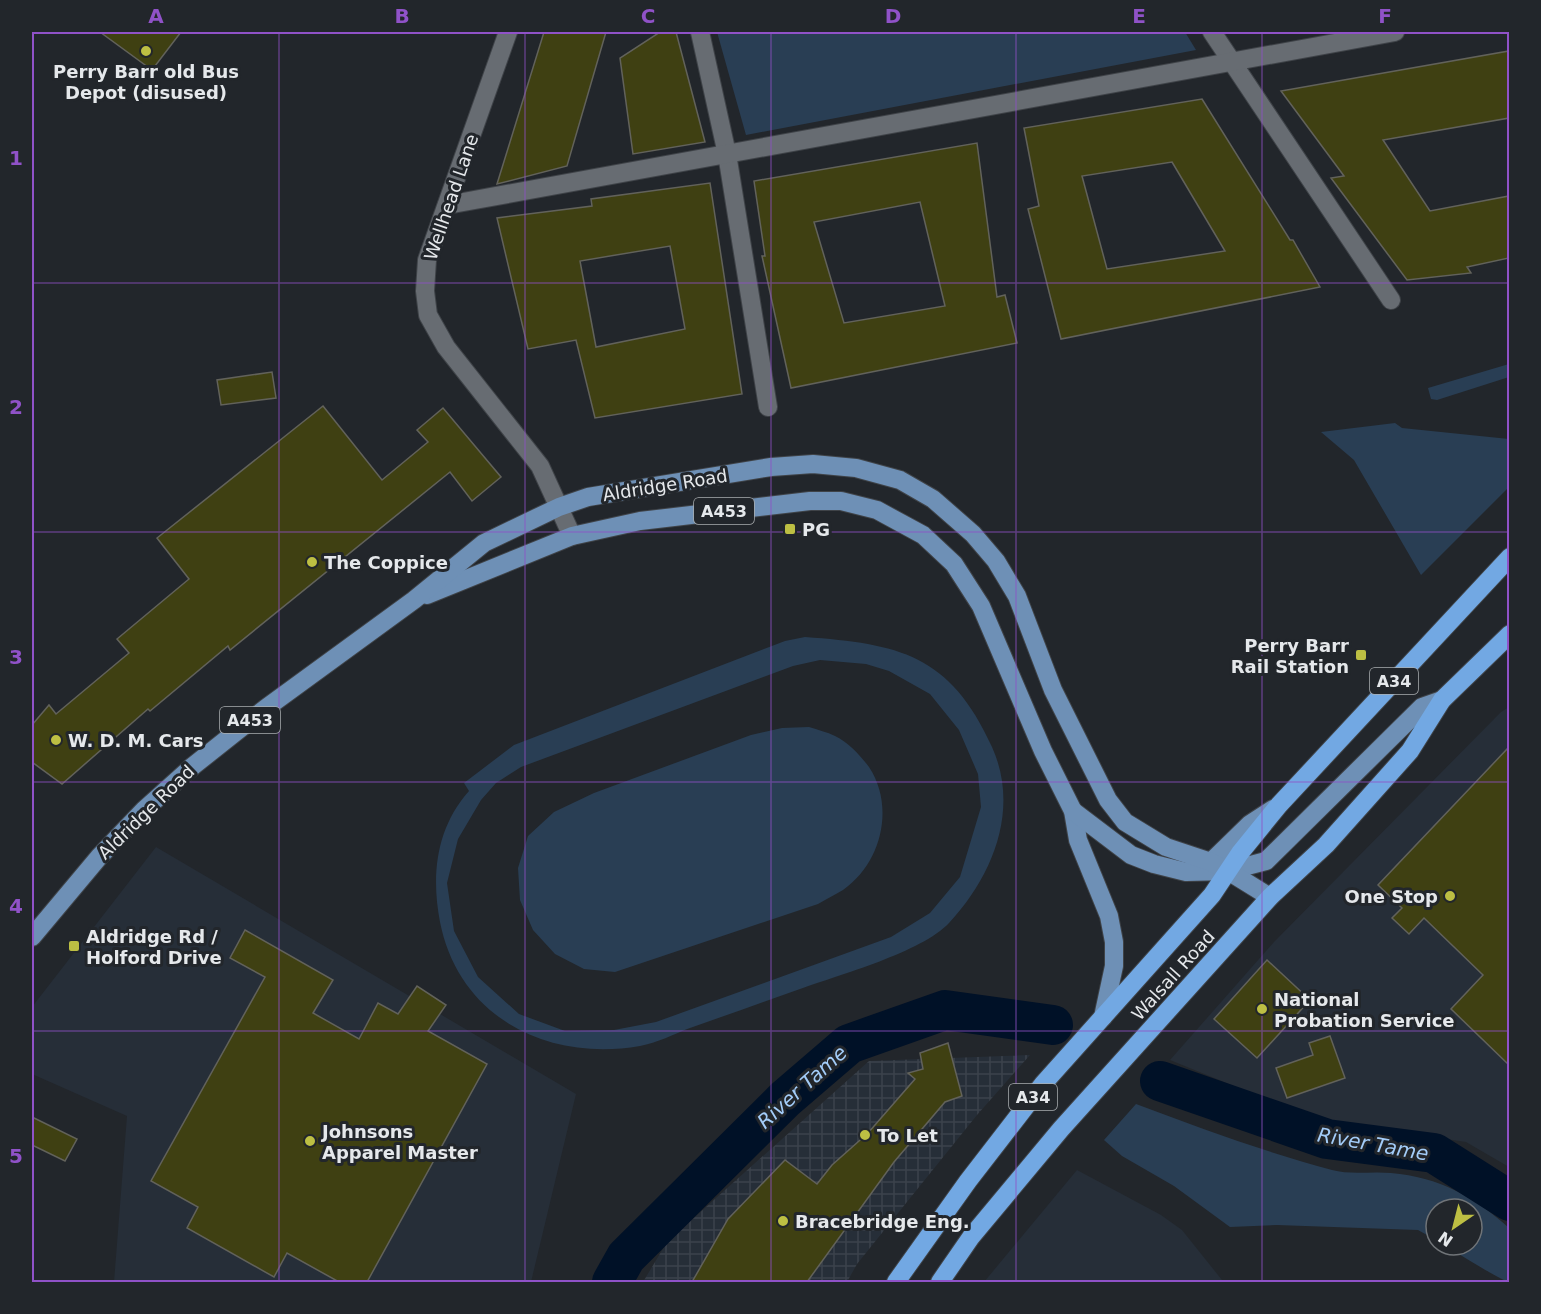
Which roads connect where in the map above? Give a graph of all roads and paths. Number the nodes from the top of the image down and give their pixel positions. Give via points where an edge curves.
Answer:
1 (508, 32) edge
2 (699, 32) edge
3 (1212, 32) edge
4 (1395, 32) edge
5 (1230, 62) junction
6 (727, 154) junction
7 (447, 205) junction
8 (1391, 300) dead end
9 (768, 407) dead end
10 (559, 507) junction
11 (572, 536) junction
12 (1509, 557) edge
13 (414, 600) junction
14 (1509, 634) edge
15 (1442, 700) junction
16 (1279, 805) junction
17 (1073, 811) junction
18 (1211, 862) junction
19 (1228, 871) junction
20 (1270, 897) junction
21 (33, 937) edge
22 (1103, 1017) junction
23 (896, 1282) edge
24 (940, 1282) edge

1 - 7 street, Wellhead Lane
2 - 6 street
3 - 5 street
4 - 5 street
5 - 6 street
5 - 8 street
6 - 7 street
6 - 9 street
7 - 10 street, Wellhead Lane via 427,260 428,315 446,347 540,466
10 - 11 street
10 - 13 main road, Aldridge Road / A453 via 484,543
10 - 18 main road, Aldridge Road / A453 via 588,497 771,467 813,464 856,468 900,480 946,508 996,561 1017,596 1053,690 1108,800 1125,822 1175,850
11 - 13 main road, Aldridge Road / A453
11 - 17 main road, Aldridge Road / A453 via 640,520 810,501 842,501 877,510 923,534 954,564 981,606
12 - 16 highway, Walsall Road / A34
13 - 21 main road, Aldridge Road / A453 via 193,766 99,857
14 - 15 highway, Walsall Road / A34
15 - 19 main road, Walsall Road via 1422,707 1266,861
15 - 20 highway, Walsall Road / A34 via 1410,751 1326,845
16 - 18 main road via 1250,824
16 - 19 highway, Walsall Road / A34
17 - 19 main road via 1131,855 1154,864 1186,872
17 - 22 main road via 1078,840 1109,916 1114,942 1114,966
18 - 19 main road, Aldridge Road
19 - 20 main road, Aldridge Road
19 - 22 highway, Walsall Road / A34 via 1212,895
20 - 24 highway, Walsall Road / A34 via 1061,1129
22 - 23 highway, Walsall Road / A34 via 1043,1084

